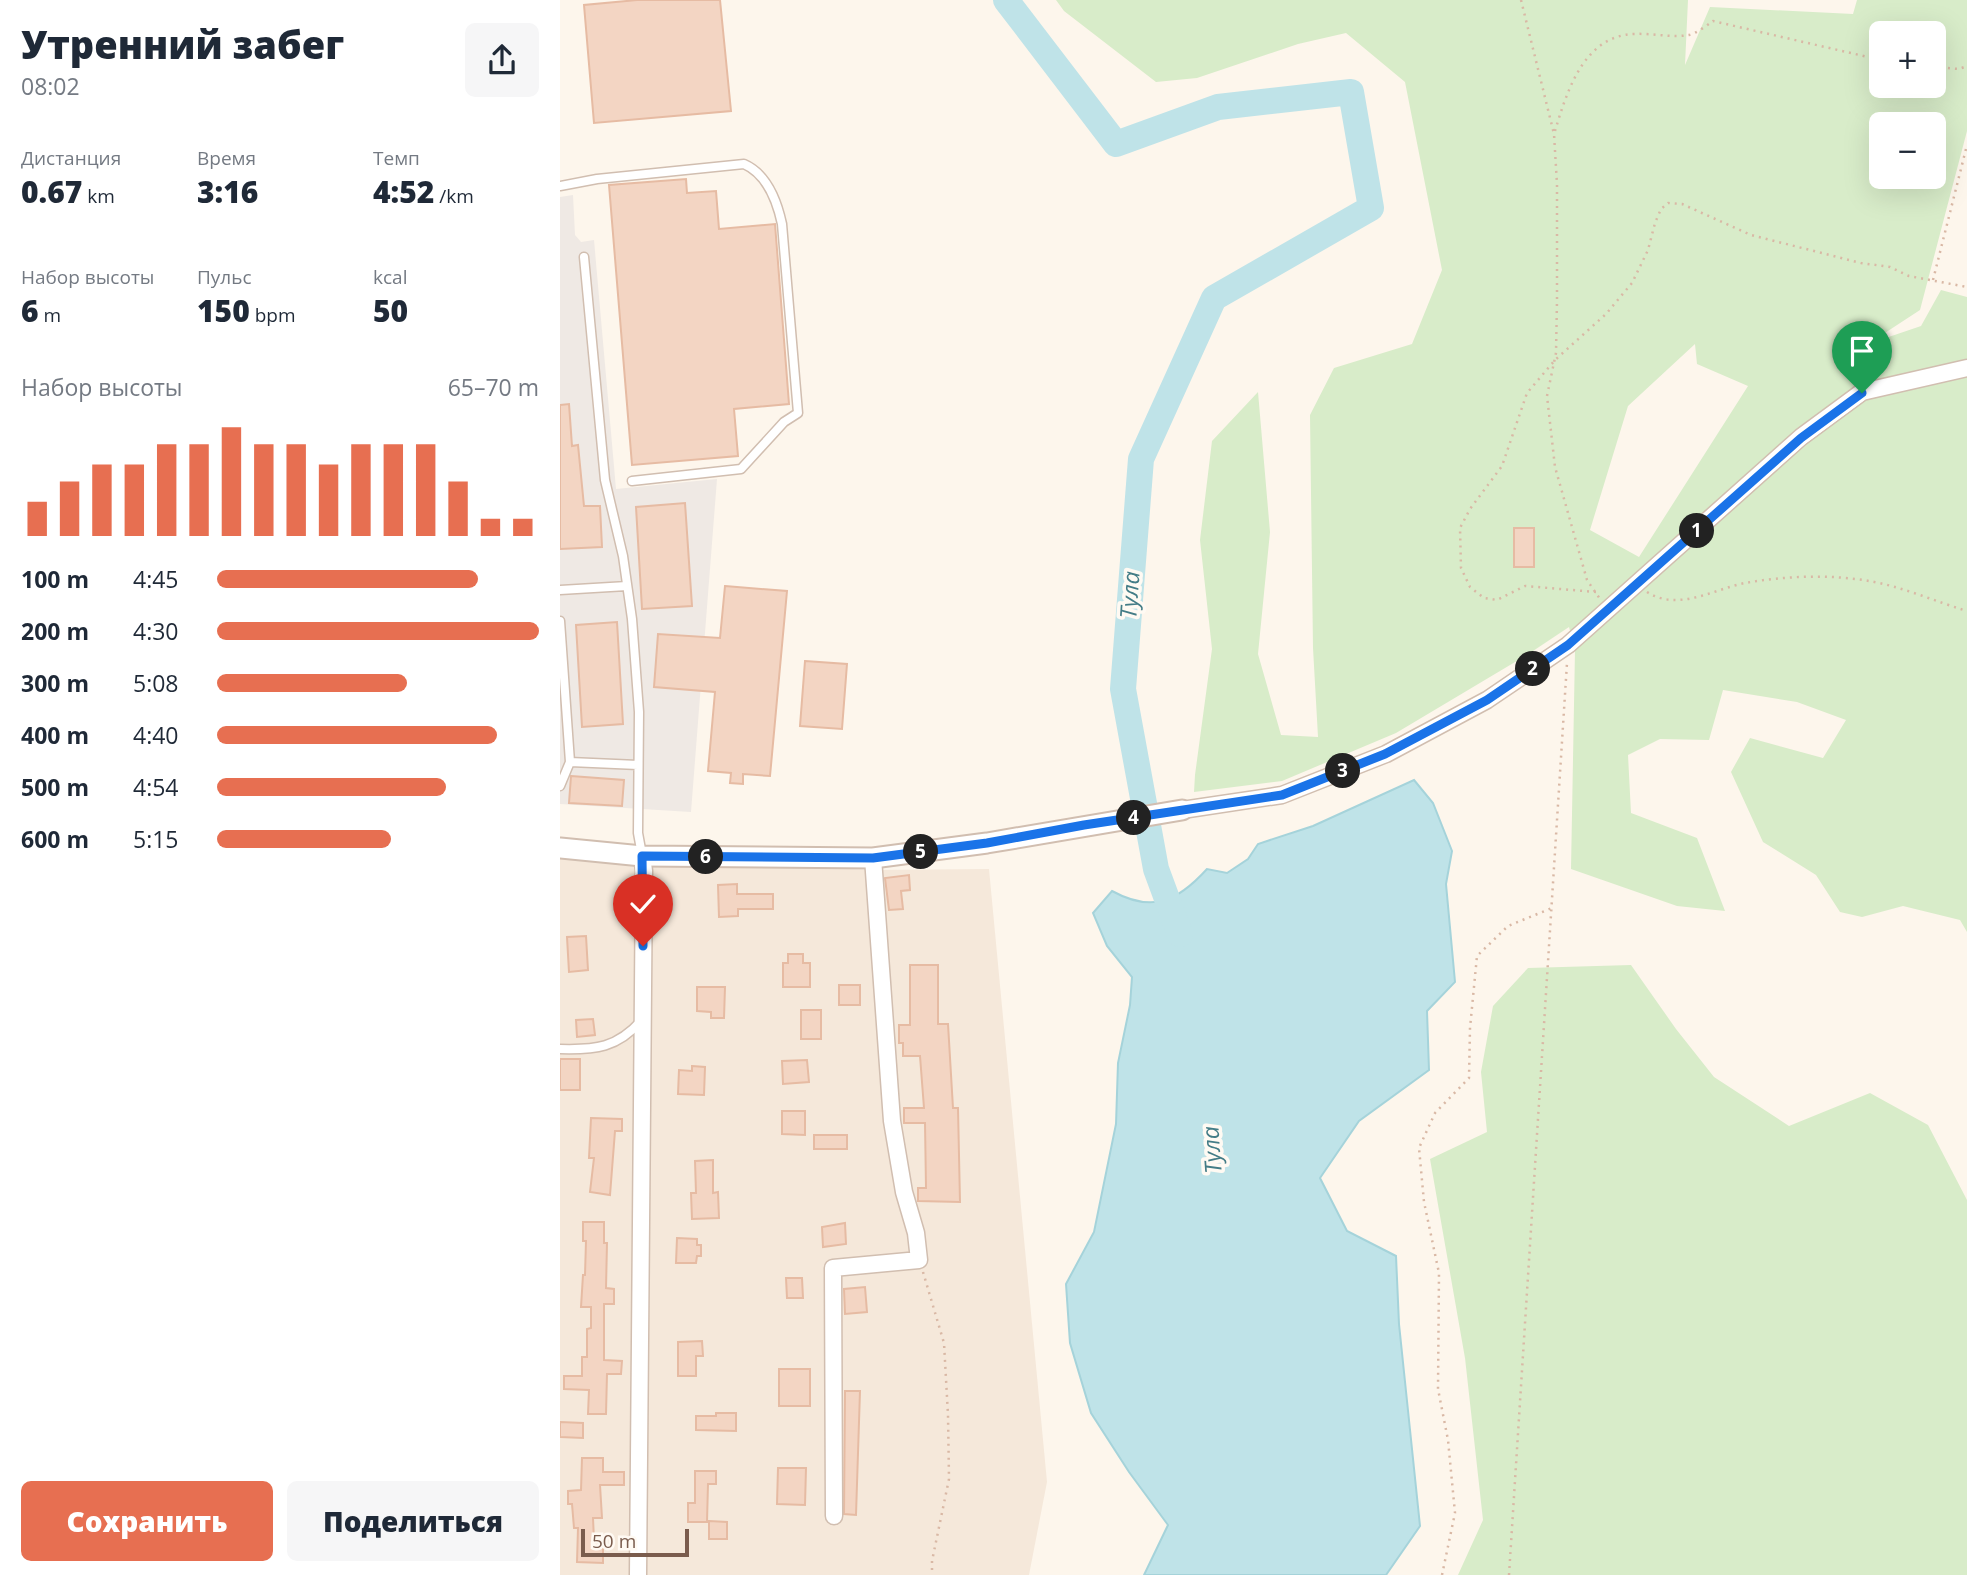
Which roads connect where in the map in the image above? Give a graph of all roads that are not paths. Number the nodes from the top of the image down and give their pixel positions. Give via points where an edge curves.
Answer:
1 (560, 186) edge
2 (584, 257) dead end
3 (1967, 368) edge
4 (632, 481) dead end
5 (627, 586) junction
6 (560, 590) edge
7 (560, 621) edge
8 (569, 762) junction
9 (638, 765) junction
10 (560, 786) edge
11 (1182, 810) joint
12 (560, 848) edge
13 (642, 856) junction
14 (873, 858) junction
15 (643, 1020) junction
16 (560, 1049) edge
17 (834, 1516) dead end
18 (638, 1575) edge

1 - 4 lane via 744,164 759,173 777,204 782,224 798,413 741,469
2 - 5 lane via 605,480
3 - 11 street via 1862,393 1801,438 1568,645 1487,700 1385,754 1282,795
5 - 6 lane
5 - 9 lane via 639,712
7 - 8 lane
8 - 9 lane
8 - 10 lane
9 - 13 lane
11 - 14 street
12 - 13 street
13 - 14 street
13 - 15 street
14 - 17 street via 892,1121 919,1260 833,1268
15 - 16 lane via 608,1046
15 - 18 street

